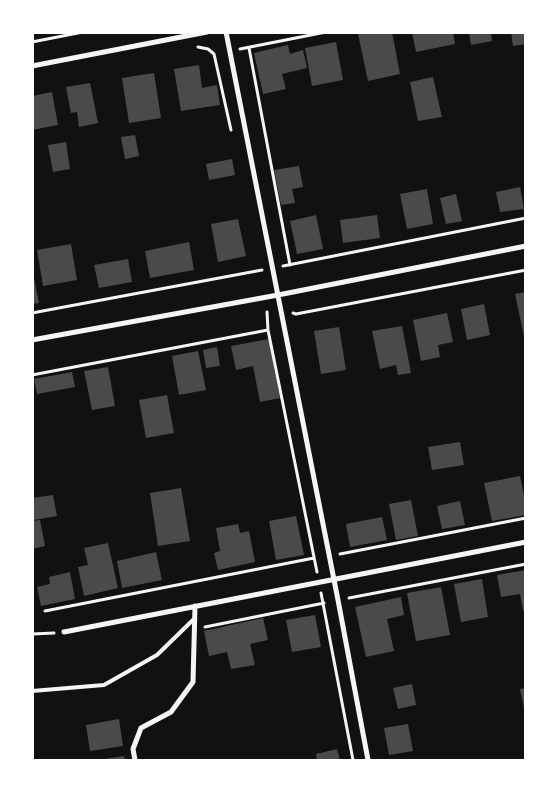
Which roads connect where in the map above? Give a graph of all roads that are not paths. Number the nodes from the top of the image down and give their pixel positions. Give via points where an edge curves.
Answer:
1 (207, 32) edge
2 (226, 32) edge
3 (32, 66) edge
4 (526, 246) edge
5 (278, 294) junction
6 (32, 340) edge
7 (526, 542) edge
8 (334, 578) junction
9 (195, 606) junction
10 (196, 618) junction
11 (64, 632) road end
12 (32, 691) edge
13 (135, 760) edge
14 (368, 760) edge

1 - 3 street
2 - 5 street
4 - 5 street
5 - 6 street
5 - 8 street
7 - 8 street
8 - 9 street
8 - 14 street
9 - 10 street
9 - 11 street
10 - 12 lane via 157,655 104,685
10 - 13 street via 193,682 171,712 141,728 133,749

